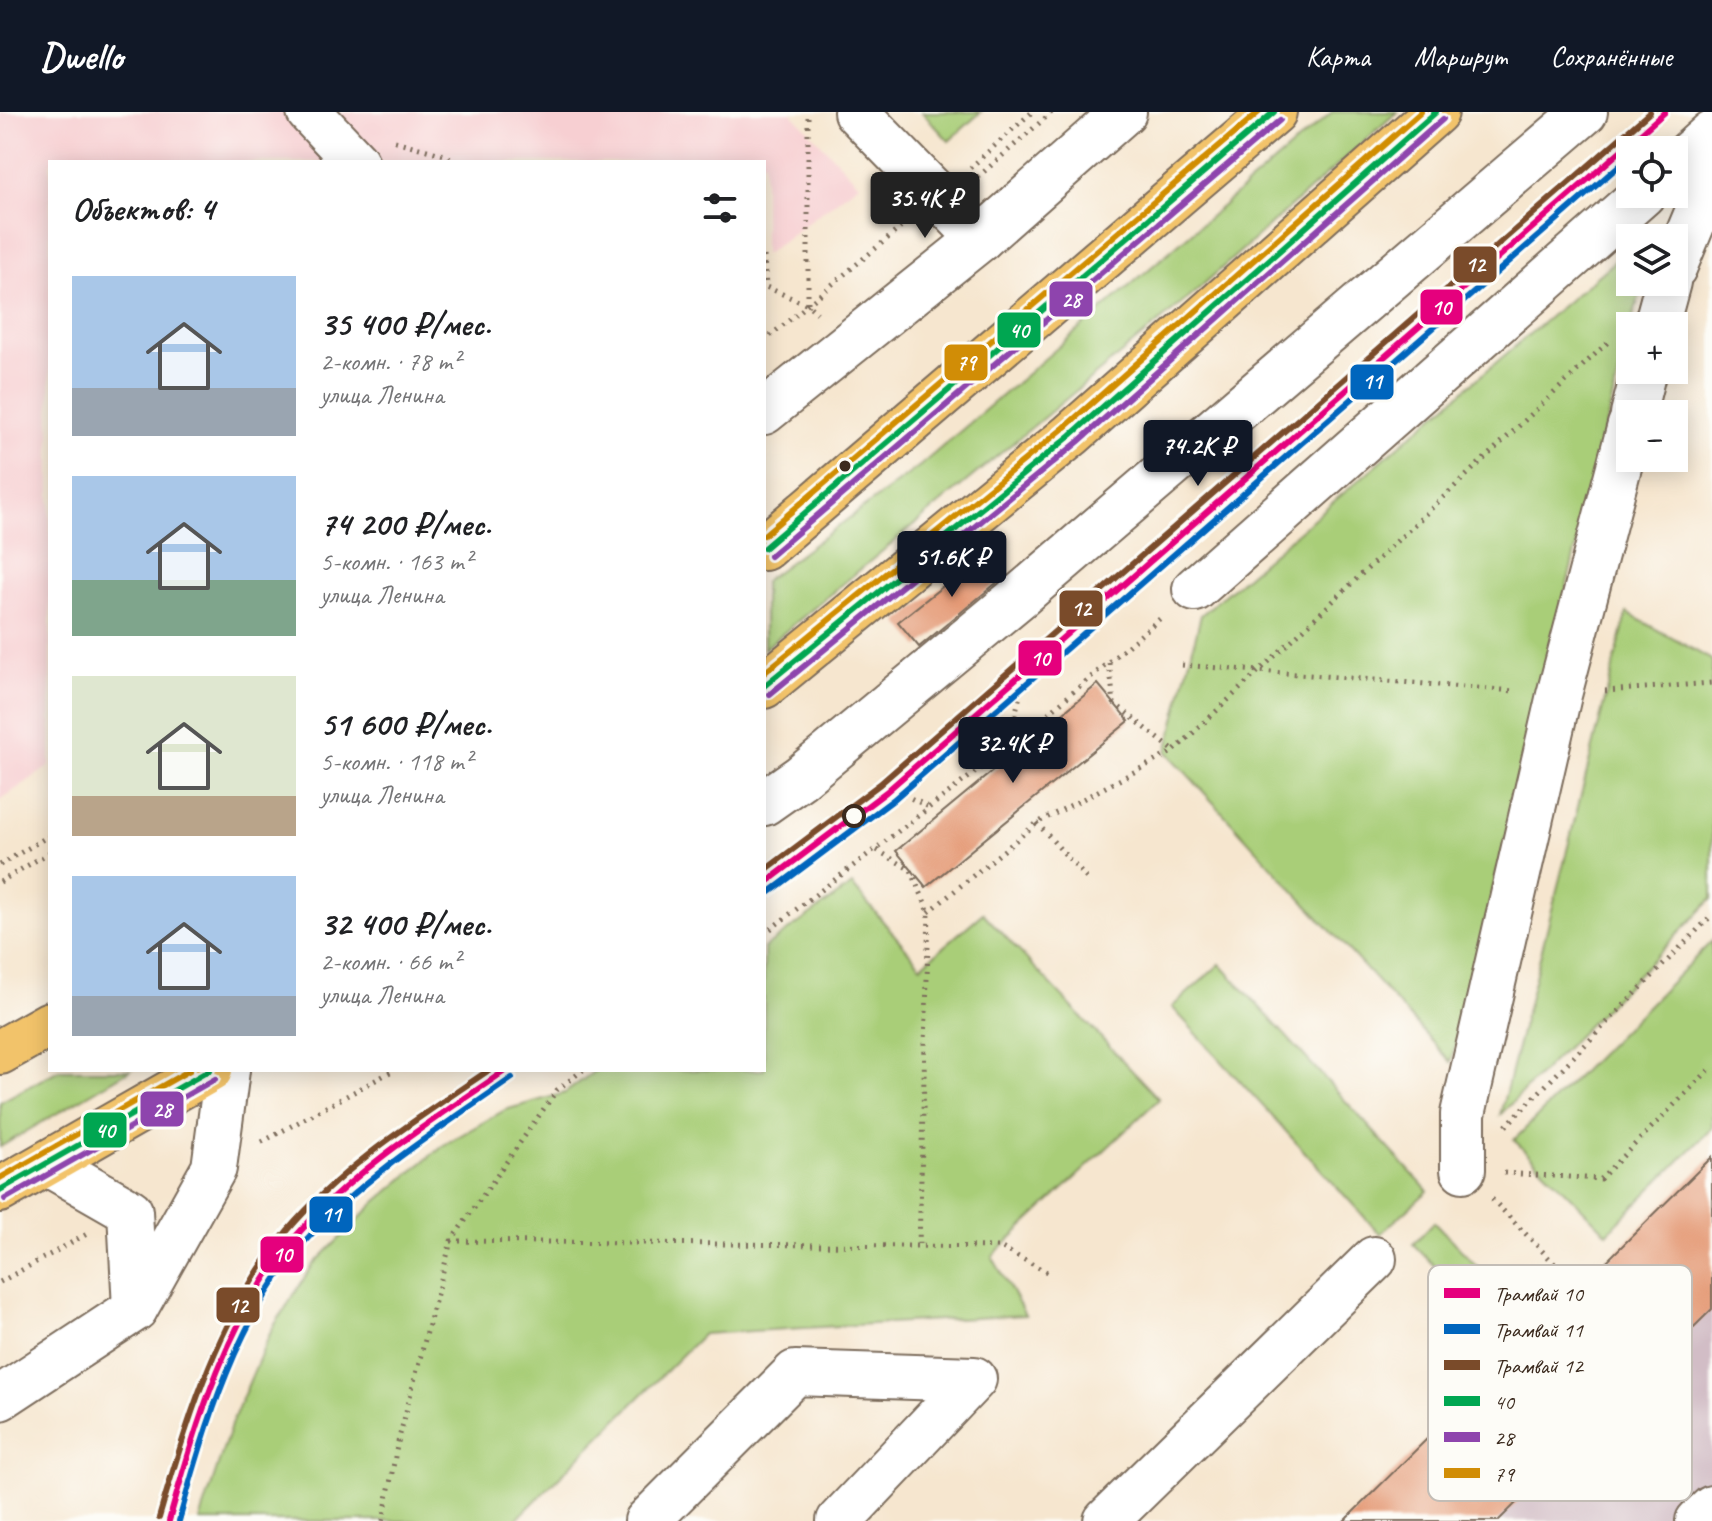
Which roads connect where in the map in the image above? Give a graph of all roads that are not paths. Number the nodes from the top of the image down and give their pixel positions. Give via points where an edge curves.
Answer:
1 (309, 112) edge
2 (856, 112) edge
3 (1124, 112) edge
4 (1274, 112) edge
5 (1436, 112) edge
6 (1585, 112) edge
7 (1712, 133) edge
8 (368, 150) edge
9 (1688, 154) edge
10 (1712, 177) edge
11 (1627, 208) edge
12 (1688, 234) edge
13 (980, 239) junction
14 (766, 410) edge
15 (1618, 472) edge
16 (766, 546) edge
17 (1195, 589) road end
18 (766, 684) edge
19 (766, 802) edge
20 (48, 1025) edge
21 (0, 1052) edge
22 (207, 1072) edge
23 (227, 1072) edge
24 (48, 1164) junction
25 (1463, 1170) road end
26 (0, 1190) edge
27 (1374, 1259) dead end
28 (135, 1309) junction
29 (0, 1398) edge
30 (1712, 1508) edge
31 (647, 1521) edge
32 (839, 1521) edge
33 (1106, 1521) edge
34 (1698, 1521) edge

1 - 8 street
2 - 13 street
3 - 13 street
4 - 16 main road
5 - 18 main road via 1071,435
6 - 19 street via 1020,596
7 - 9 street
10 - 12 street
11 - 17 street
13 - 14 street
15 - 25 street via 1559,695 1463,1114
20 - 21 main road
22 - 24 main road
23 - 28 street via 214,1168
24 - 26 main road
24 - 28 street via 130,1211
27 - 33 street
28 - 29 street
30 - 34 street
31 - 32 street via 795,1373 974,1379

